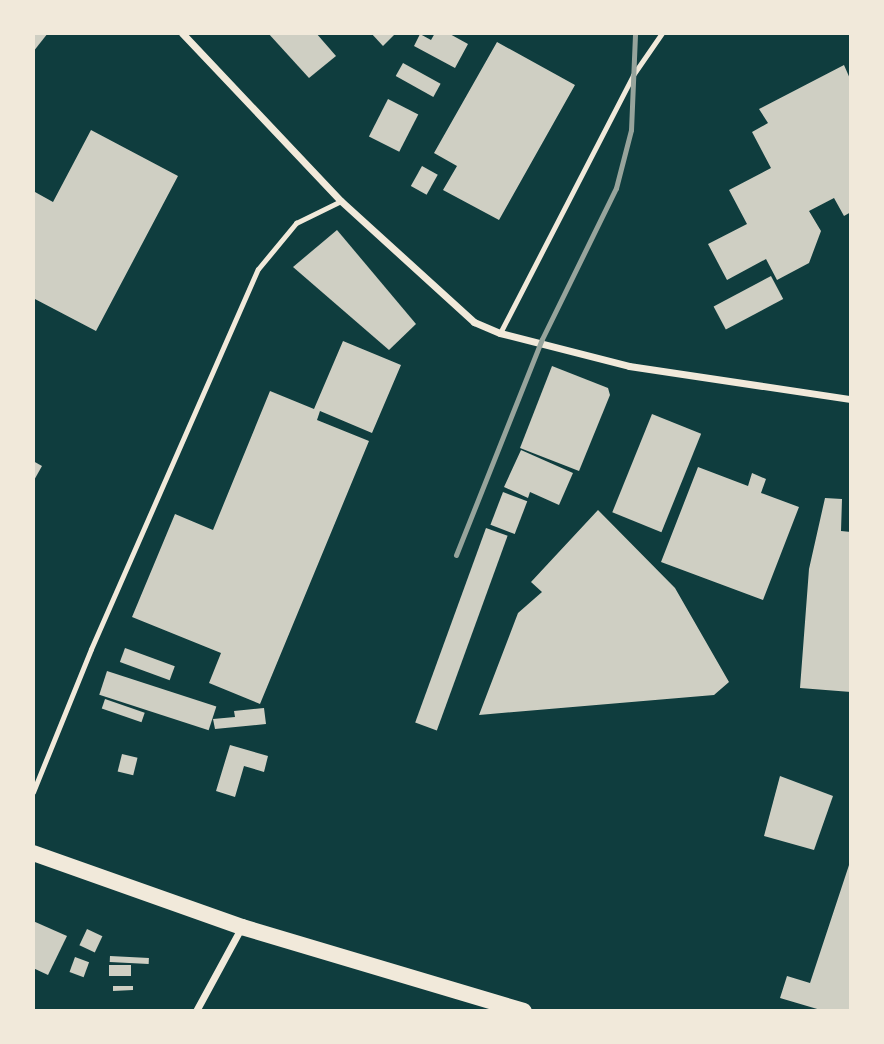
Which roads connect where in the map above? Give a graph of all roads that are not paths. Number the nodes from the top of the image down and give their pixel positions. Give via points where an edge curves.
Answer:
1 (182, 33) edge
2 (660, 33) edge
3 (341, 201) junction
4 (500, 333) junction
5 (851, 399) edge
6 (33, 792) edge
7 (33, 853) edge
8 (242, 927) junction
9 (197, 1011) edge
10 (524, 1011) edge

1 - 3 street
2 - 4 lane via 633,75
3 - 4 street via 474,322
3 - 6 lane via 296,223 258,268
4 - 5 street via 629,366
7 - 8 main road
8 - 9 street
8 - 10 main road

